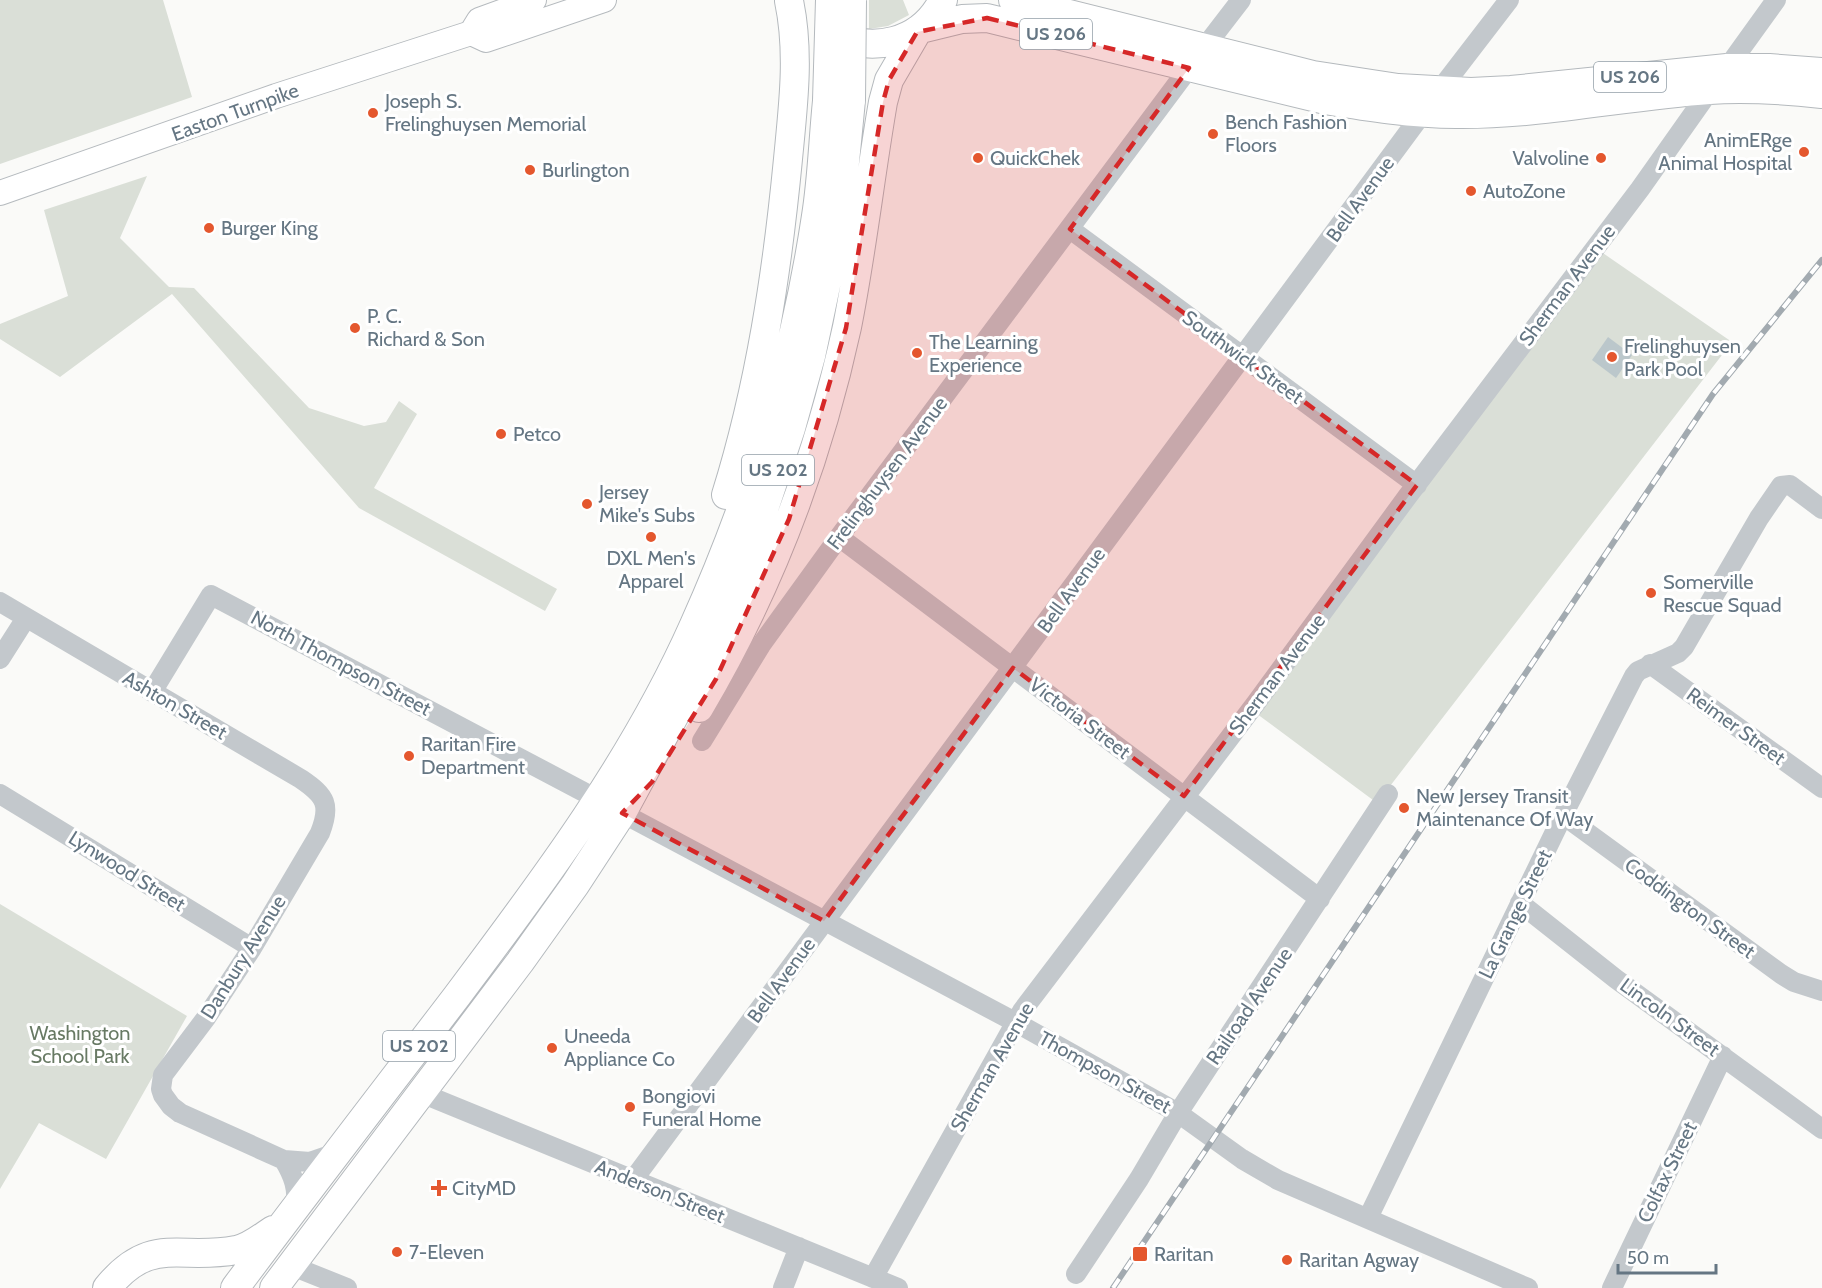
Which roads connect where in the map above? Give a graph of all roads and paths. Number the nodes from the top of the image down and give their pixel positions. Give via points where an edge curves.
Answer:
1 (534, 0) edge
2 (604, 0) edge
3 (789, 0) edge
4 (830, 0) edge
5 (852, 0) edge
6 (943, 0) edge
7 (1013, 0) edge
8 (1241, 0) edge
9 (1509, 0) edge
10 (1776, 0) edge
11 (919, 30) junction
12 (471, 33) junction
13 (1197, 58) junction
14 (1822, 72) edge
15 (1719, 79) junction
16 (1822, 94) edge
17 (839, 101) junction
18 (1431, 102) junction
19 (0, 193) edge
20 (1070, 229) junction
21 (1243, 357) junction
22 (1417, 485) junction
23 (1822, 509) edge
24 (839, 537) junction
25 (0, 602) edge
26 (26, 618) junction
27 (0, 659) edge
28 (1650, 664) junction
29 (1013, 668) junction
30 (152, 692) junction
31 (656, 700) junction
32 (702, 741) dead end
33 (1822, 788) edge
34 (0, 794) edge
35 (1388, 794) dead end
36 (1184, 796) junction
37 (610, 806) junction
38 (1563, 815) junction
39 (323, 824) joint
40 (1320, 898) junction
41 (1520, 903) junction
42 (824, 921) junction
43 (252, 948) junction
44 (1822, 992) edge
45 (1015, 1022) junction
46 (1723, 1056) junction
47 (421, 1093) junction
48 (1178, 1113) junction
49 (1822, 1129) edge
50 (336, 1153) junction
51 (284, 1160) junction
52 (633, 1180) junction
53 (288, 1216) junction
54 (1368, 1218) junction
55 (799, 1247) junction
56 (292, 1266) junction
57 (1076, 1275) dead end
58 (873, 1278) junction
59 (1520, 1286) edge
60 (107, 1288) edge
61 (235, 1288) edge
62 (274, 1288) edge
63 (347, 1288) edge
64 (783, 1288) edge
65 (898, 1288) edge
66 (1612, 1288) edge

1 - 12 main road, Easton Turnpike via 479,20
2 - 12 main road, Easton Turnpike via 486,40
3 - 11 highway, US 206 via 817,26 848,42 878,44
3 - 31 highway via 795,40 793,107 768,323 727,491 693,602
4 - 17 highway, US 202, bridge
5 - 17 highway, US 202, bridge
6 - 11 highway
7 - 13 highway, US 206
8 - 13 street, Frelinghuysen Avenue
9 - 18 street, Bell Avenue
10 - 15 street, Sherman Avenue
11 - 13 highway, US 206 via 962,19 987,18
11 - 37 highway via 889,80 846,328 811,458 764,583 716,679 652,782
12 - 19 main road, Easton Turnpike
13 - 18 highway, US 206 via 1325,100
13 - 20 street, Frelinghuysen Avenue
14 - 15 highway, US 206 via 1769,68
15 - 16 highway, US 206 via 1767,90
15 - 18 highway, US 206 via 1511,90
15 - 22 street, Sherman Avenue
17 - 31 highway, US 202 via 794,331 775,400 720,562
17 - 37 highway, US 202 via 841,203 834,248 811,356 769,498 744,569 697,674
18 - 21 street, Bell Avenue
20 - 21 street, Southwick Street
20 - 24 street, Frelinghuysen Avenue
21 - 22 street, Southwick Street
21 - 29 street, Bell Avenue
22 - 36 street, Sherman Avenue
23 - 28 street, La Grange Street via 1790,485 1781,486 1684,647
24 - 29 street, Victoria Street
24 - 32 street, Frelinghuysen Avenue via 761,645
25 - 26 street, Ashton Street
26 - 27 street
26 - 30 street, Ashton Street
28 - 33 street, Reimer Street
28 - 38 street, La Grange Street via 1634,676
29 - 36 street, Victoria Street
29 - 42 street, Bell Avenue
30 - 37 street, North Thompson Street via 211,595
30 - 39 street, Ashton Street via 314,787 326,802
31 - 37 highway, US 202 via 627,752
34 - 43 street, Lynwood Street
35 - 40 street, Railroad Avenue
36 - 40 street, Victoria Street
36 - 45 street, Sherman Avenue
37 - 42 street, Thompson Street
37 - 47 highway, US 202 via 574,885
37 - 50 highway, US 202 via 544,880
38 - 41 street, La Grange Street
38 - 44 street, Coddington Street via 1781,974
39 - 43 street, Danbury Avenue
40 - 48 street, Railroad Avenue
41 - 46 street, Lincoln Street
41 - 54 street, La Grange Street
42 - 45 street, Thompson Street
42 - 52 street, Bell Avenue
43 - 51 street, Danbury Avenue via 163,1075 161,1089 165,1100 180,1113
45 - 48 street, Thompson Street
45 - 58 street, Sherman Avenue
46 - 49 street, Lincoln Street
46 - 66 street, Colfax Street
47 - 52 street, Anderson Street
47 - 56 highway, US 202
48 - 54 street, Thompson Street via 1261,1171
48 - 57 street, Railroad Avenue
50 - 51 street via 310,1162
50 - 53 highway, US 202
51 - 53 street via 297,1197
52 - 55 street, Anderson Street
53 - 60 highway via 238,1250 156,1253 133,1262
53 - 61 highway, US 202
54 - 59 street, Thompson Street
55 - 58 street, Anderson Street
55 - 64 street
56 - 62 highway, US 202
56 - 63 street
58 - 65 street, Anderson Street

